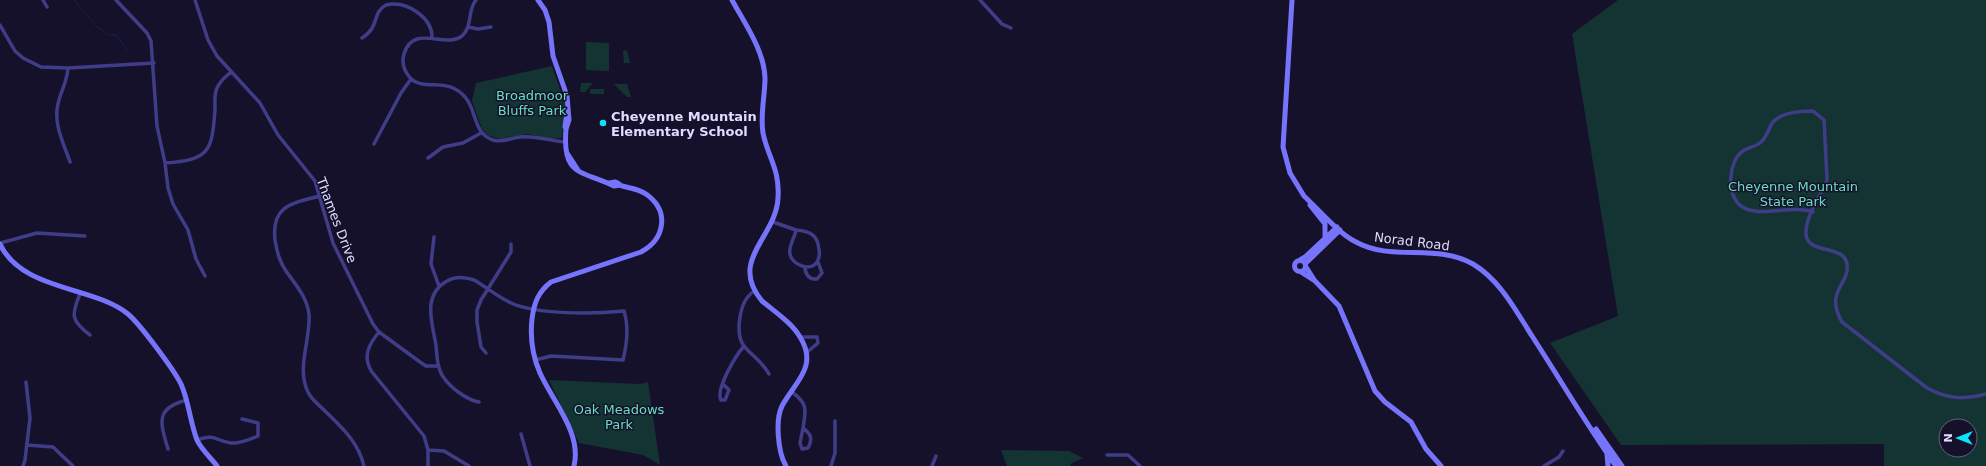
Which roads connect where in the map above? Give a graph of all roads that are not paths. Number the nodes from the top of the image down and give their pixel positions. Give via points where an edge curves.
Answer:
1 (43, 0) edge
2 (116, 0) edge
3 (194, 0) edge
4 (476, 0) edge
5 (538, 0) edge
6 (732, 0) edge
7 (980, 0) edge
8 (1292, 0) edge
9 (47, 7) dead end
10 (0, 25) edge
11 (468, 27) junction
12 (491, 27) dead end
13 (1011, 28) dead end
14 (432, 37) junction
15 (362, 38) dead end
16 (154, 63) junction
17 (68, 68) junction
18 (231, 72) junction
19 (411, 79) junction
20 (481, 132) junction
21 (565, 142) junction
22 (374, 144) dead end
23 (428, 158) dead end
24 (70, 162) dead end
25 (165, 163) junction
26 (320, 196) junction
27 (1304, 196) junction
28 (1813, 212) junction
29 (773, 222) junction
30 (1338, 228) junction
31 (796, 230) junction
32 (85, 236) dead end
33 (434, 237) dead end
34 (1325, 238) junction
35 (0, 244) edge
36 (511, 244) dead end
37 (1300, 260) junction
38 (818, 262) junction
39 (1305, 266) junction
40 (805, 267) junction
41 (1300, 272) junction
42 (205, 276) dead end
43 (1315, 282) junction
44 (439, 286) junction
45 (488, 288) junction
46 (755, 290) junction
47 (80, 294) junction
48 (533, 308) junction
49 (379, 332) junction
50 (90, 335) dead end
51 (800, 337) junction
52 (744, 346) junction
53 (486, 352) dead end
54 (806, 353) junction
55 (536, 360) junction
56 (439, 366) junction
57 (770, 374) dead end
58 (26, 382) dead end
59 (723, 384) dead end
60 (792, 392) junction
61 (1986, 394) edge
62 (1572, 398) junction
63 (187, 400) junction
64 (479, 402) dead end
65 (242, 419) dead end
66 (835, 421) dead end
67 (803, 428) junction
68 (521, 434) dead end
69 (197, 440) junction
70 (27, 445) junction
71 (168, 448) dead end
72 (428, 450) junction
73 (1563, 451) dead end
74 (1107, 454) dead end
75 (1607, 454) junction
76 (936, 456) dead end
77 (23, 466) edge
78 (73, 466) edge
79 (216, 466) edge
80 (364, 466) edge
81 (428, 466) edge
82 (469, 466) edge
83 (530, 466) edge
84 (576, 466) edge
85 (786, 466) edge
86 (831, 466) edge
87 (932, 466) edge
88 (1140, 466) edge
89 (1441, 466) edge
90 (1544, 466) edge
91 (1608, 466) edge
92 (1616, 466) edge
93 (1622, 466) edge

1 - 9 street
2 - 16 street via 152,41
3 - 18 street, Thames Drive via 208,40 217,56
4 - 11 street via 471,8
5 - 21 street via 549,22 552,54 567,96
6 - 29 street via 758,47 763,65 763,130 778,179 778,205
7 - 13 street via 1002,24
8 - 27 street, Norad Road via 1283,147 1290,173
10 - 17 street via 15,51 23,58 41,67
11 - 12 street
11 - 14 street via 462,35 453,40
14 - 15 street via 431,26 422,13 407,5 392,2 381,9 372,30
14 - 19 street via 418,39 406,48 403,65
16 - 17 street
16 - 25 street via 157,121
17 - 24 street via 56,119
18 - 25 street via 221,81 216,91 213,136 206,150 190,160
18 - 26 street, Thames Drive via 260,103 278,135 315,181
19 - 20 street via 422,84 446,85 463,94 471,105
19 - 22 street
20 - 21 street via 498,141 530,137
20 - 23 street via 469,141 443,147
21 - 48 street via 568,161 574,169 590,178 640,191 655,202 661,221 657,239 653,244 641,252 551,282 540,292
25 - 42 street via 170,196 188,230 196,259
26 - 49 street, Thames Drive via 333,243
26 - 80 street via 290,204 278,215 274,232 277,251 280,262 302,295 308,309 305,387 314,400 352,438
27 - 30 street, Norad Road
27 - 34 street via 1326,224
28 - 28 street via 1798,208 1750,211 1739,204 1732,194 1731,174 1736,158 1743,151 1761,143 1772,124 1786,114 1813,111 1824,120 1826,183
28 - 61 street via 1806,231 1809,240 1818,248 1839,253 1846,261 1847,269 1836,300 1842,322 1940,395 1969,399
29 - 31 street
29 - 46 street via 751,259 750,274
30 - 34 street
30 - 39 street
30 - 62 street, Norad Road via 1356,242 1370,248 1392,252 1449,255 1480,269 1511,303
31 - 38 street via 811,233 816,237 820,254
31 - 40 street via 790,254 792,260
32 - 35 street via 37,233
33 - 44 street via 431,264
34 - 37 street
35 - 47 street via 8,257 29,273
36 - 45 street via 511,252
37 - 39 street
37 - 41 street via 1294,267
38 - 40 street
38 - 40 street via 822,273 817,279 810,278
39 - 41 street
39 - 43 street
41 - 43 street
43 - 89 street via 1343,312 1375,391 1411,422 1426,449
44 - 45 street via 460,277 474,280
44 - 56 street via 431,301 430,313
45 - 48 street via 512,304
45 - 53 street via 480,300 476,316 481,347
46 - 51 street via 762,301
46 - 52 street via 746,298 741,308 738,332
47 - 50 street via 74,308 74,316 79,326
47 - 63 street via 112,304 129,315 177,376
48 - 55 street via 531,334
48 - 55 street via 558,313 599,314 624,311 627,330 623,360 552,356
49 - 56 street, Thames Drive via 426,366
49 - 72 street via 369,347 367,358 370,368 424,436
51 - 54 street
51 - 54 street via 817,337 818,343
52 - 57 street
52 - 59 street via 736,356
54 - 60 street via 805,370
55 - 84 street via 574,441
56 - 64 street via 447,382 471,400
58 - 70 street via 30,411
60 - 67 street via 806,408
60 - 85 street via 783,404 779,417 780,454
62 - 75 street, Norad Road
62 - 93 street, Norad Road
63 - 69 street
63 - 71 street via 169,406 162,417 161,425
65 - 69 street via 258,423 258,436 236,443 212,436
66 - 86 street via 835,453
67 - 67 street via 800,443 802,449 808,448 811,439 809,432
68 - 83 street
69 - 79 street
70 - 77 street
70 - 78 street via 54,448
72 - 81 street
72 - 82 street via 444,451
73 - 90 street via 1559,457
74 - 88 street via 1128,456
75 - 91 street, Norad Road
75 - 92 street, Norad Road
76 - 87 street

